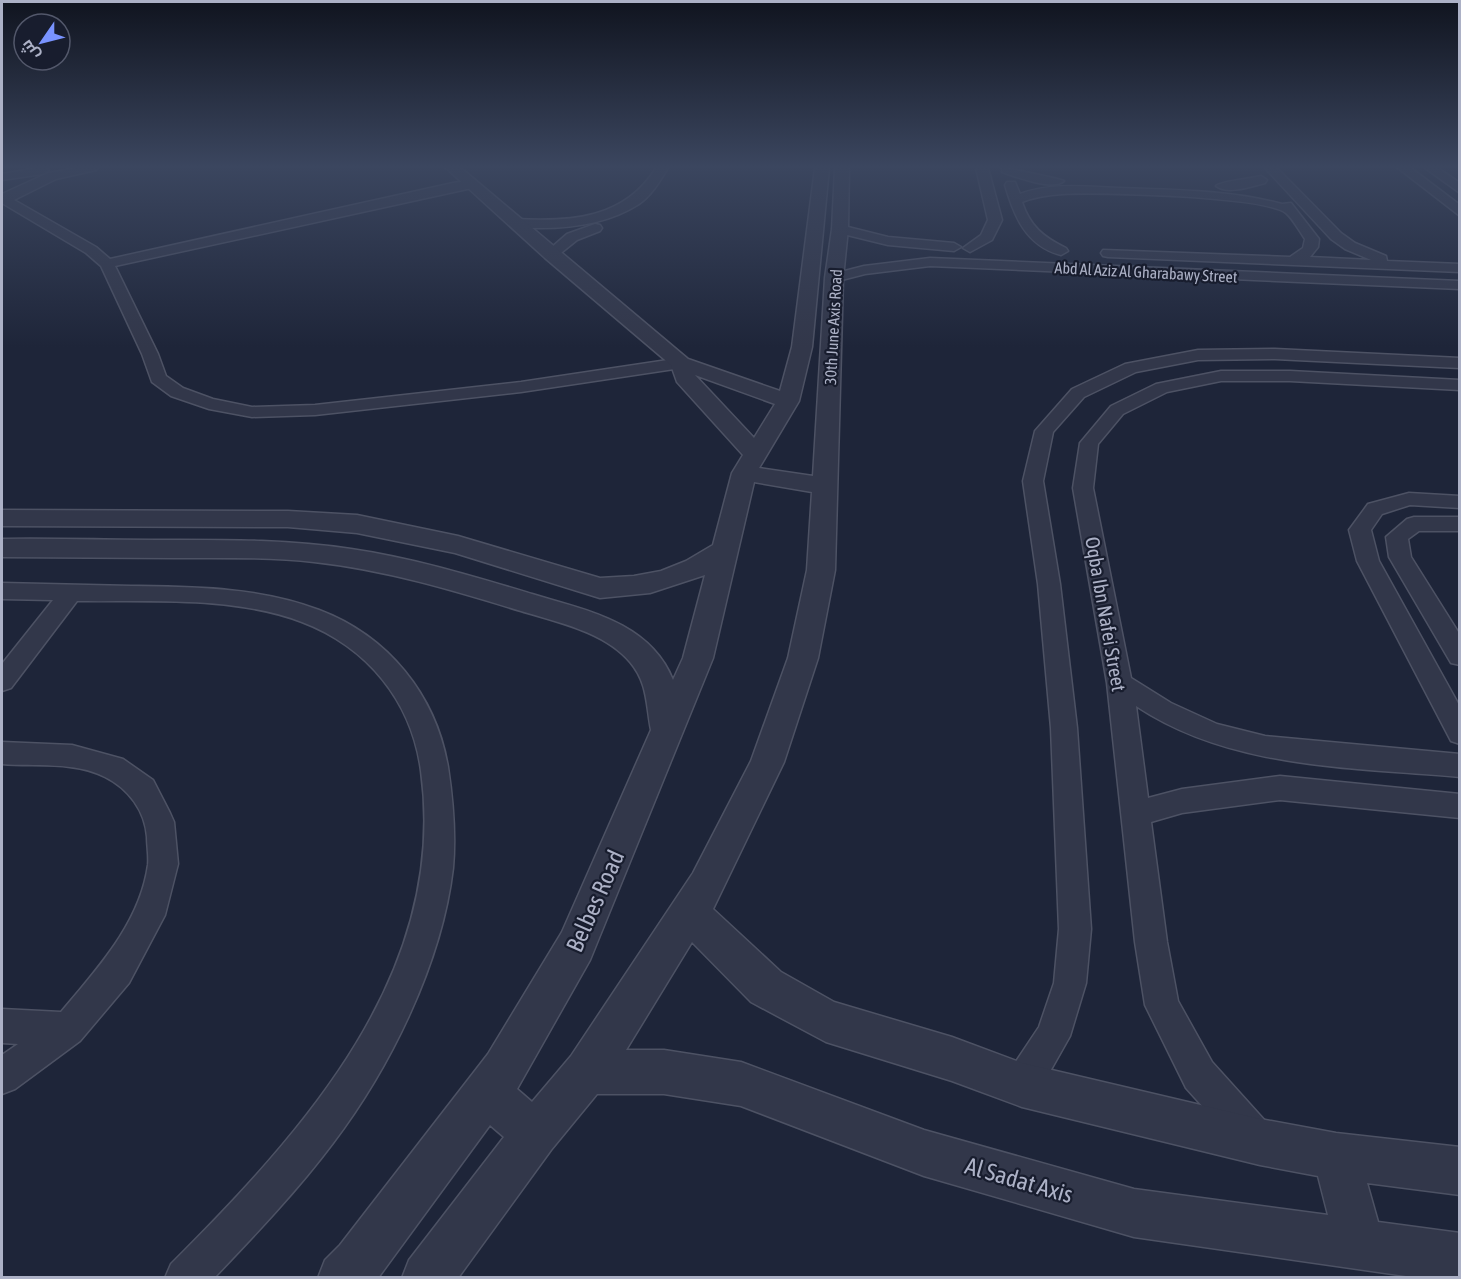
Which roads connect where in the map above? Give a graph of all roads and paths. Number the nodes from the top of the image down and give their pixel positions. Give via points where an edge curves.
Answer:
1 (53, 228) edge
2 (270, 228) edge
3 (521, 228) edge
4 (595, 228) edge
5 (815, 228) edge
6 (992, 228) edge
7 (1023, 228) edge
8 (1305, 228) edge
9 (1327, 228) edge
10 (840, 229) joint
11 (990, 233) junction
12 (1005, 235) dead end
13 (1313, 244) junction
14 (1350, 246) junction
15 (970, 248) junction
16 (993, 249) dead end
17 (1027, 250) dead end
18 (1096, 253) dead end
19 (551, 254) junction
20 (1294, 261) junction
21 (107, 264) junction
22 (1403, 266) junction
23 (1460, 268) edge
24 (834, 278) junction
25 (1460, 285) edge
26 (681, 363) junction
27 (1460, 363) edge
28 (1460, 385) edge
29 (788, 401) junction
30 (750, 464) junction
31 (825, 486) junction
32 (1460, 502) edge
33 (2, 518) edge
34 (1460, 524) edge
35 (2, 548) edge
36 (724, 550) junction
37 (2, 591) edge
38 (71, 593) junction
39 (1460, 656) edge
40 (2, 681) edge
41 (1120, 683) junction
42 (668, 732) junction
43 (1460, 733) edge
44 (2, 753) edge
45 (1460, 766) edge
46 (1460, 806) edge
47 (1135, 814) junction
48 (690, 913) junction
49 (2, 1026) edge
50 (68, 1029) junction
51 (587, 1071) junction
52 (2, 1076) edge
53 (1022, 1085) junction
54 (487, 1093) junction
55 (535, 1134) junction
56 (1260, 1142) junction
57 (1336, 1156) junction
58 (1460, 1171) edge
59 (1360, 1244) junction
60 (1460, 1258) edge
61 (185, 1278) edge
62 (343, 1278) edge
63 (427, 1278) edge

1 - 21 street
2 - 21 street
3 - 19 street
4 - 19 street via 572,237
5 - 29 street, 30th June Axis Road via 802,346
6 - 11 street
7 - 17 street, Abd Al Aziz Al Gharabawy Street via 1025,234 1066,252
8 - 13 street
9 - 14 street
10 - 15 street via 902,243
10 - 24 street, 30th June Axis Road
11 - 12 street
11 - 15 street
13 - 14 street
13 - 20 street via 1307,254
14 - 22 street
15 - 16 street
18 - 20 street, Abd Al Aziz Al Gharabawy Street
19 - 26 street
20 - 22 street, Abd Al Aziz Al Gharabawy Street
21 - 26 street via 158,378 177,392 209,404 252,412 315,410 521,387
22 - 23 street, Abd Al Aziz Al Gharabawy Street
24 - 25 street, Abd Al Aziz Al Gharabawy Street via 896,264 930,262
24 - 31 street, 30th June Axis Road
26 - 29 street
26 - 30 street via 685,377
27 - 53 street via 1275,354 1198,355 1131,368 1078,393 1044,431 1033,481 1049,584 1064,728 1075,929 1070,983 1053,1036
28 - 41 street, Oqba Ibn Nafei Street via 1221,376 1162,388 1117,410 1089,443 1083,488
29 - 30 street, 30th June Axis Road
30 - 31 street
30 - 36 street, Belbes Road
31 - 48 street via 821,570 803,658 767,762
32 - 43 street via 1398,502 1375,509 1360,530 1368,561
33 - 36 street via 288,519 357,524 458,544 600,588 670,580 691,572
34 - 39 street via 1414,525 1396,537 1400,557
35 - 42 street via 279,550 410,568 463,582 624,638 644,656 659,678 667,704
36 - 42 street, Belbes Road via 698,658
37 - 38 street
38 - 40 street
38 - 61 street via 191,595 262,603 311,616 354,638 390,667 417,705 434,753 439,810 437,877 418,952 381,1036 324,1126 244,1219
41 - 45 street via 1162,710 1212,733 1265,747
41 - 47 street, Oqba Ibn Nafei Street
42 - 54 street, Belbes Road via 576,946 535,1020
44 - 50 street via 72,756 113,767 143,789 160,822 163,864 149,915 117,971
46 - 47 street via 1280,788 1182,801
47 - 56 street, Oqba Ibn Nafei Street via 1162,1005 1199,1075
48 - 51 street
48 - 53 street via 766,987 826,1021
49 - 50 street
50 - 52 street
51 - 55 street
51 - 59 street, Al Sadat Axis via 664,1072 741,1084 924,1153 1134,1213
53 - 56 street
54 - 55 street
54 - 62 street, Belbes Road
55 - 63 street
56 - 57 street
57 - 58 street
57 - 59 street
59 - 60 street, Al Sadat Axis

